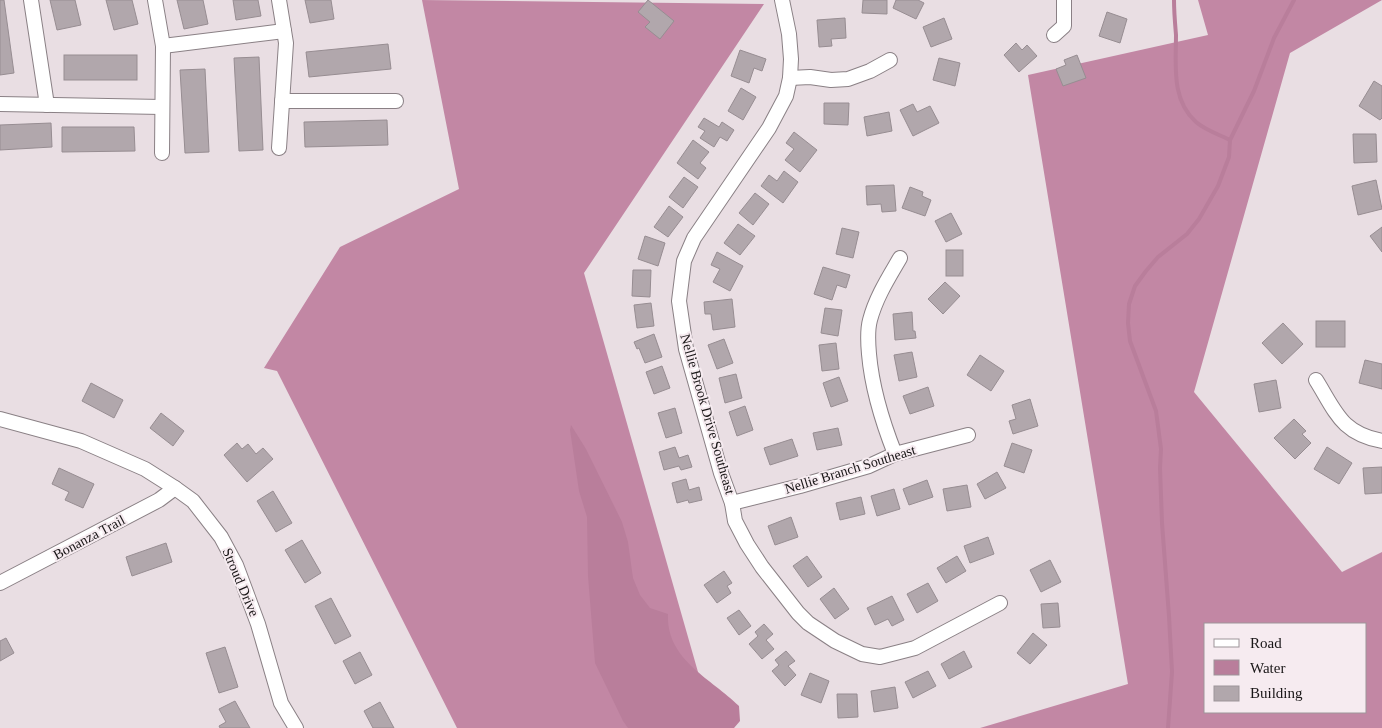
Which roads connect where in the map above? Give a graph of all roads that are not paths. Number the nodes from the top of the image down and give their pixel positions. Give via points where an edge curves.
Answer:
1 (31, 0) edge
2 (155, 0) edge
3 (279, 0) edge
4 (782, 0) edge
5 (1064, 0) edge
6 (284, 31) junction
7 (1054, 35) dead end
8 (163, 46) junction
9 (890, 60) dead end
10 (790, 78) junction
11 (282, 101) junction
12 (396, 101) dead end
13 (0, 104) edge
14 (47, 105) junction
15 (162, 107) junction
16 (279, 148) dead end
17 (162, 153) dead end
18 (900, 258) dead end
19 (1316, 380) dead end
20 (0, 419) edge
21 (968, 435) dead end
22 (1382, 441) edge
23 (896, 454) junction
24 (175, 488) junction
25 (732, 503) junction
26 (0, 583) edge
27 (1000, 602) dead end
28 (296, 728) edge

1 - 14 street
2 - 8 street
3 - 6 street
4 - 10 street, Nellie Brook Drive Southeast via 789,34
5 - 7 street via 1064,26
6 - 8 street
6 - 11 street
8 - 15 street
9 - 10 street via 848,78
10 - 25 street, Nellie Brook Drive Southeast via 786,96 769,128 694,238 684,261 679,302 686,349
11 - 12 street
11 - 16 street
13 - 14 street
14 - 15 street
15 - 17 street
18 - 23 street via 870,320 868,339 874,391
19 - 22 street via 1346,427
20 - 24 street, Stroud Drive via 81,441 144,469
21 - 23 street, Nellie Branch Southeast
23 - 25 street, Nellie Branch Southeast via 869,466
24 - 26 street, Bonanza Trail via 160,500
24 - 28 street, Stroud Drive via 193,501 222,537 258,624 281,703
25 - 27 street, Nellie Brook Drive Southeast via 747,544 798,613 834,641 862,654 880,656 915,648

